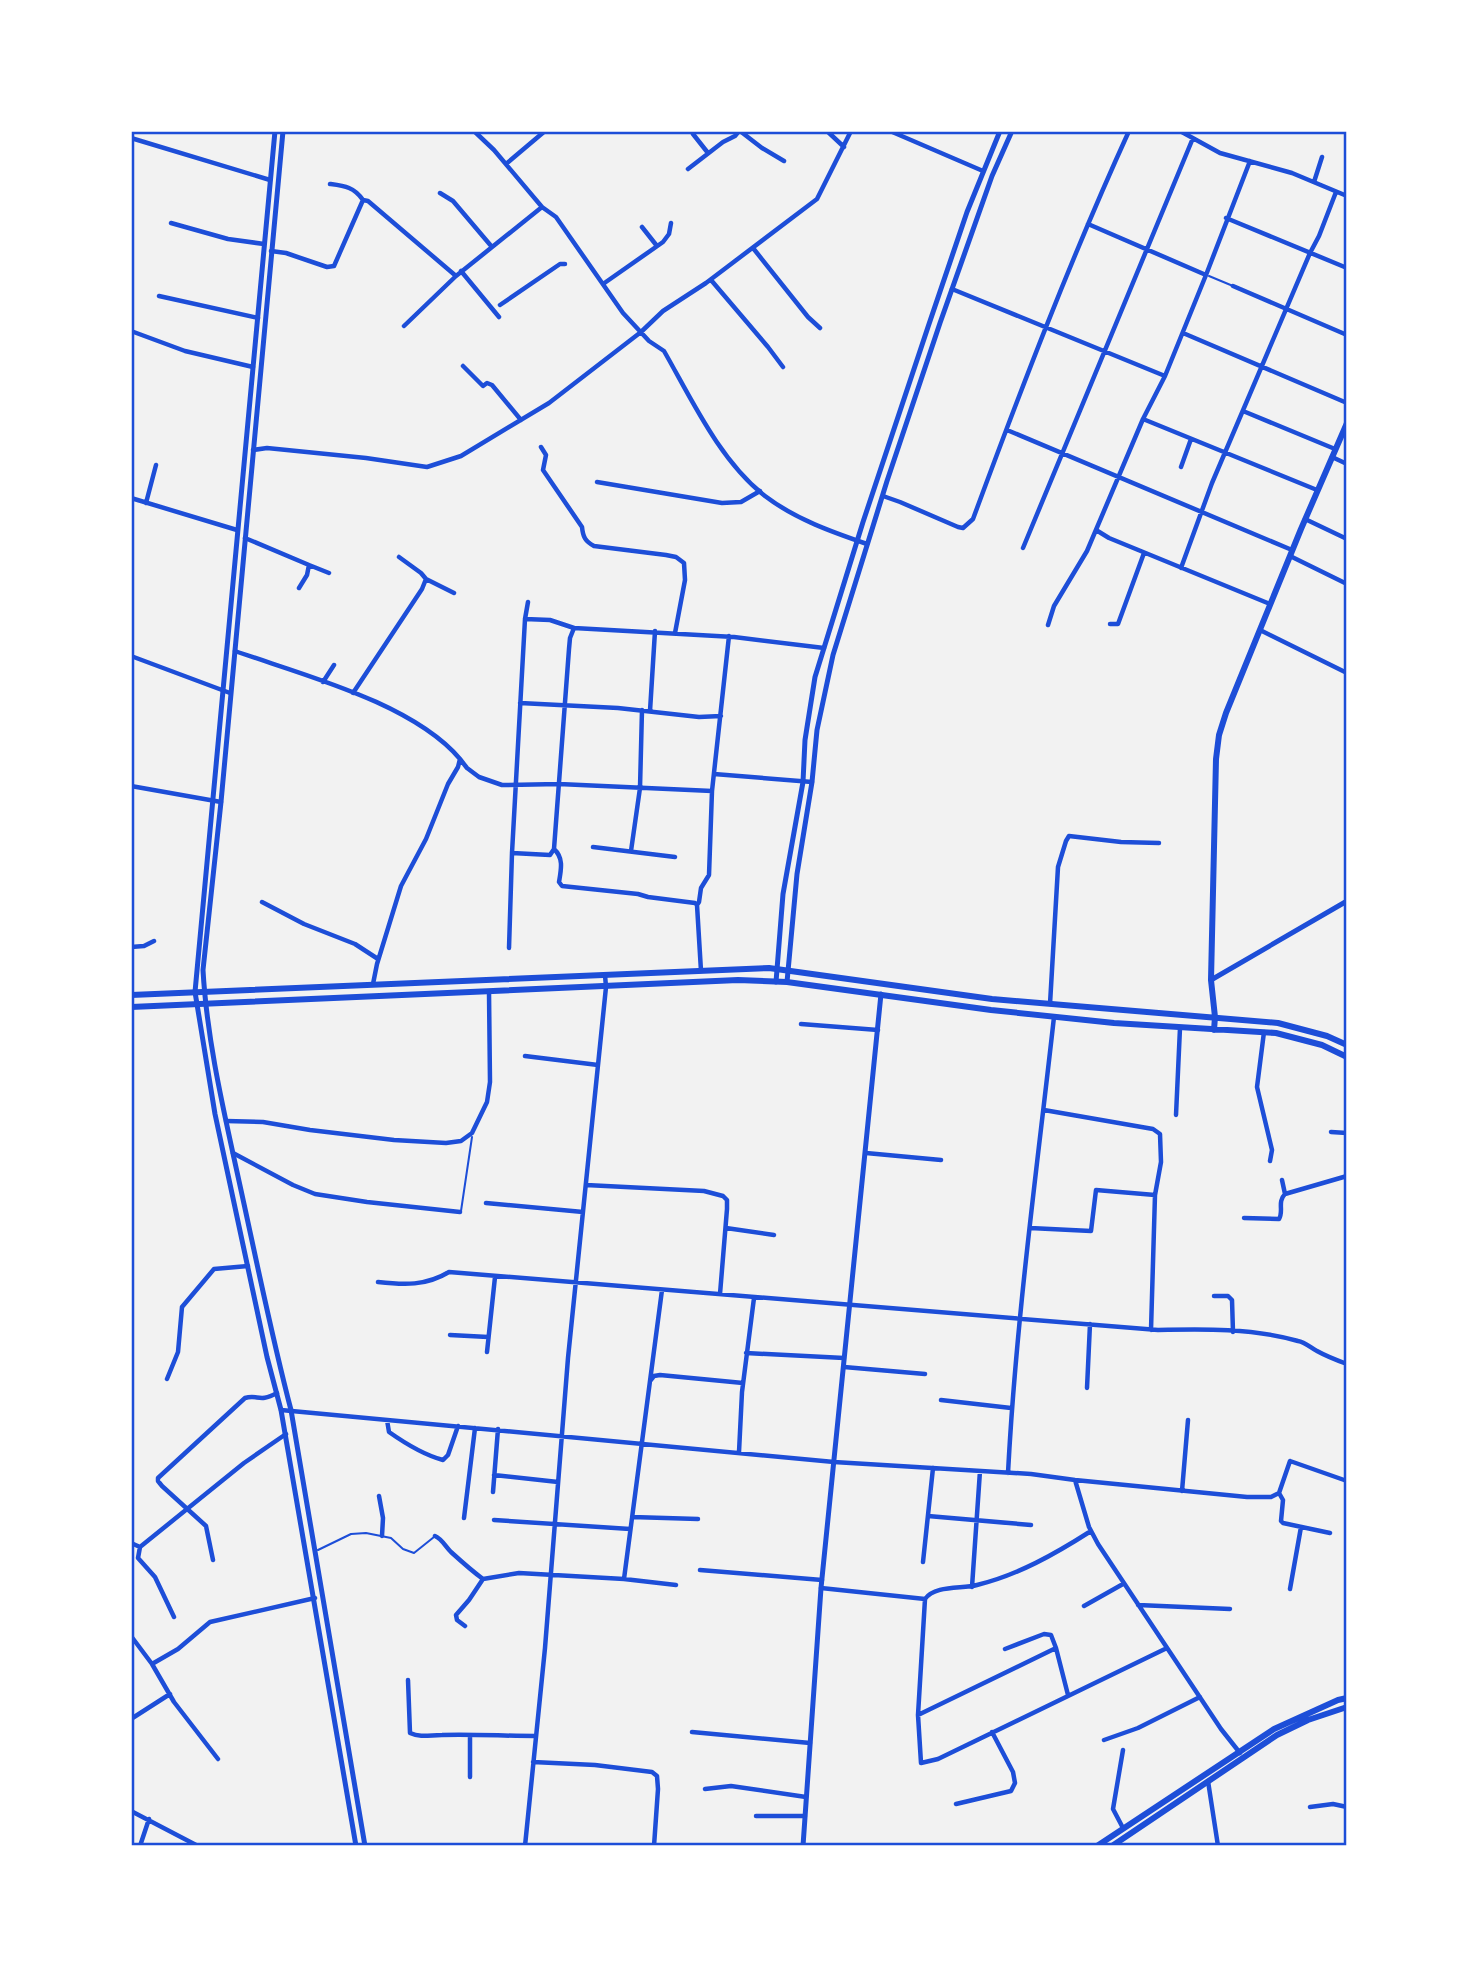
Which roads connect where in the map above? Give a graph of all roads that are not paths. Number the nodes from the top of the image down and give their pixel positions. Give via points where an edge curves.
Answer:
1 (275, 131) edge
2 (283, 131) edge
3 (474, 131) edge
4 (545, 131) edge
5 (739, 131) edge
6 (827, 131) edge
7 (851, 131) edge
8 (890, 131) edge
9 (1000, 131) edge
10 (1012, 131) edge
11 (1129, 131) edge
12 (1180, 131) edge
13 (693, 134) dead end
14 (131, 138) edge
15 (1194, 138) junction
16 (844, 147) junction
17 (708, 153) junction
18 (1322, 157) dead end
19 (784, 161) dead end
20 (1250, 161) junction
21 (506, 164) junction
22 (688, 169) dead end
23 (983, 172) junction
24 (270, 180) junction
25 (1314, 182) junction
26 (330, 184) dead end
27 (1336, 192) junction
28 (440, 193) dead end
29 (1347, 196) edge
30 (363, 200) junction
31 (542, 207) junction
32 (1227, 218) junction
33 (171, 223) dead end
34 (671, 223) dead end
35 (1088, 224) junction
36 (642, 227) dead end
37 (264, 244) junction
38 (657, 246) junction
39 (492, 247) junction
40 (753, 248) junction
41 (271, 251) junction
42 (1148, 251) junction
43 (1310, 253) junction
44 (565, 264) dead end
45 (1347, 268) edge
46 (461, 271) junction
47 (1206, 275) junction
48 (456, 276) junction
49 (711, 280) junction
50 (603, 284) junction
51 (1233, 286) joint
52 (952, 289) junction
53 (159, 296) dead end
54 (500, 305) dead end
55 (1286, 309) junction
56 (499, 317) dead end
57 (258, 318) junction
58 (404, 327) dead end
59 (820, 328) dead end
60 (1046, 328) junction
61 (131, 331) edge
62 (641, 332) junction
63 (1183, 333) junction
64 (1347, 335) edge
65 (1105, 351) junction
66 (1262, 365) junction
67 (463, 366) dead end
68 (253, 367) junction
69 (783, 367) dead end
70 (1165, 376) junction
71 (1347, 403) edge
72 (1242, 411) junction
73 (1143, 419) junction
74 (521, 420) junction
75 (1347, 423) edge
76 (1007, 430) junction
77 (1191, 439) junction
78 (541, 447) dead end
79 (1335, 449) junction
80 (253, 450) junction
81 (1225, 452) junction
82 (1064, 453) junction
83 (1332, 457) junction
84 (1347, 464) edge
85 (156, 465) dead end
86 (1181, 467) dead end
87 (1118, 477) junction
88 (597, 482) dead end
89 (1317, 490) junction
90 (760, 491) junction
91 (883, 496) junction
92 (131, 498) edge
93 (146, 503) junction
94 (1202, 512) junction
95 (1305, 519) junction
96 (237, 530) junction
97 (1096, 530) junction
98 (246, 538) junction
99 (1347, 539) edge
100 (858, 540) junction
101 (867, 544) junction
102 (1023, 548) dead end
103 (1144, 552) junction
104 (1291, 553) junction
105 (399, 557) dead end
106 (309, 565) junction
107 (1181, 568) junction
108 (329, 573) dead end
109 (426, 579) junction
110 (1347, 584) edge
111 (299, 588) dead end
112 (454, 593) dead end
113 (528, 603) dead end
114 (1270, 604) junction
115 (525, 619) junction
116 (1110, 624) dead end
117 (1048, 625) dead end
118 (574, 628) junction
119 (1260, 630) junction
120 (655, 631) junction
121 (675, 633) junction
122 (729, 636) junction
123 (824, 648) junction
124 (235, 651) junction
125 (131, 656) edge
126 (334, 665) dead end
127 (1347, 673) edge
128 (323, 682) junction
129 (223, 689) junction
130 (230, 693) junction
131 (353, 693) junction
132 (520, 703) junction
133 (565, 705) junction
134 (642, 710) junction
135 (650, 711) junction
136 (721, 716) junction
137 (460, 759) junction
138 (714, 774) junction
139 (803, 782) junction
140 (812, 782) junction
141 (559, 784) junction
142 (516, 785) junction
143 (131, 786) edge
144 (640, 788) junction
145 (712, 791) junction
146 (214, 800) junction
147 (221, 802) junction
148 (1159, 843) dead end
149 (593, 847) dead end
150 (554, 849) junction
151 (631, 851) junction
152 (512, 853) junction
153 (675, 857) dead end
154 (1347, 901) edge
155 (262, 902) dead end
156 (697, 905) junction
157 (154, 941) dead end
158 (131, 947) edge
159 (509, 948) dead end
160 (378, 959) junction
161 (777, 969) junction
162 (701, 971) junction
163 (788, 971) junction
164 (605, 975) junction
165 (1211, 980) junction
166 (776, 982) junction
167 (787, 982) junction
168 (882, 984) junction
169 (373, 985) junction
170 (606, 987) junction
171 (195, 992) junction
172 (205, 992) junction
173 (489, 992) junction
174 (881, 994) junction
175 (131, 995) edge
176 (1050, 1004) junction
177 (196, 1005) junction
178 (206, 1005) junction
179 (131, 1007) edge
180 (1054, 1016) junction
181 (1215, 1017) junction
182 (801, 1024) dead end
183 (1180, 1028) junction
184 (878, 1030) junction
185 (1214, 1030) junction
186 (1264, 1032) junction
187 (1347, 1045) edge
188 (525, 1056) dead end
189 (1347, 1057) edge
190 (598, 1065) junction
191 (1044, 1110) junction
192 (1176, 1115) dead end
193 (226, 1121) junction
194 (1331, 1132) dead end
195 (472, 1133) junction
196 (1347, 1133) edge
197 (233, 1153) junction
198 (866, 1153) junction
199 (941, 1160) dead end
200 (1270, 1161) dead end
201 (1347, 1176) edge
202 (1282, 1180) dead end
203 (586, 1185) junction
204 (1285, 1194) junction
205 (1155, 1195) junction
206 (486, 1203) dead end
207 (460, 1212) joint
208 (583, 1212) junction
209 (1244, 1218) dead end
210 (726, 1228) junction
211 (1030, 1228) junction
212 (774, 1236) dead end
213 (248, 1266) junction
214 (495, 1277) junction
215 (378, 1282) dead end
216 (576, 1284) junction
217 (662, 1290) junction
218 (720, 1294) junction
219 (1214, 1296) dead end
220 (754, 1298) junction
221 (851, 1305) junction
222 (1020, 1319) junction
223 (1090, 1324) junction
224 (1151, 1329) junction
225 (1233, 1332) junction
226 (450, 1335) dead end
227 (488, 1337) junction
228 (487, 1352) dead end
229 (747, 1353) junction
230 (845, 1358) junction
231 (1347, 1364) edge
232 (844, 1367) junction
233 (925, 1374) dead end
234 (167, 1379) dead end
235 (650, 1381) junction
236 (743, 1383) junction
237 (1087, 1388) dead end
238 (277, 1393) junction
239 (941, 1400) dead end
240 (1011, 1408) junction
241 (281, 1410) junction
242 (291, 1410) junction
243 (387, 1420) junction
244 (1188, 1420) dead end
245 (458, 1426) junction
246 (475, 1427) junction
247 (498, 1429) junction
248 (286, 1434) junction
249 (562, 1435) junction
250 (641, 1444) junction
251 (738, 1452) junction
252 (834, 1462) junction
253 (933, 1468) junction
254 (980, 1471) junction
255 (1008, 1473) junction
256 (494, 1475) junction
257 (1075, 1480) junction
258 (1347, 1481) edge
259 (558, 1482) junction
260 (1182, 1491) junction
261 (493, 1492) dead end
262 (1279, 1493) junction
263 (379, 1496) dead end
264 (188, 1508) junction
265 (928, 1516) junction
266 (632, 1517) junction
267 (464, 1518) dead end
268 (698, 1519) dead end
269 (495, 1520) dead end
270 (977, 1520) junction
271 (555, 1525) junction
272 (1031, 1525) dead end
273 (1301, 1527) junction
274 (630, 1529) junction
275 (1091, 1531) junction
276 (1330, 1533) dead end
277 (382, 1536) junction
278 (435, 1536) joint
279 (131, 1542) edge
280 (140, 1547) junction
281 (315, 1551) junction
282 (213, 1560) dead end
283 (923, 1562) dead end
284 (700, 1570) dead end
285 (551, 1574) junction
286 (483, 1579) junction
287 (624, 1579) junction
288 (822, 1580) junction
289 (1124, 1584) junction
290 (676, 1585) dead end
291 (972, 1587) junction
292 (821, 1588) junction
293 (1290, 1590) dead end
294 (315, 1598) junction
295 (925, 1599) junction
296 (1137, 1605) junction
297 (1084, 1606) dead end
298 (1230, 1609) dead end
299 (174, 1617) dead end
300 (465, 1626) dead end
301 (131, 1636) edge
302 (1056, 1647) junction
303 (1167, 1648) junction
304 (1005, 1649) dead end
305 (152, 1664) junction
306 (408, 1680) dead end
307 (170, 1694) junction
308 (1068, 1695) junction
309 (1200, 1697) junction
310 (1347, 1698) edge
311 (1338, 1700) junction
312 (1344, 1708) edge
313 (918, 1715) junction
314 (131, 1719) edge
315 (692, 1732) dead end
316 (992, 1732) junction
317 (470, 1736) junction
318 (535, 1736) junction
319 (1104, 1740) dead end
320 (810, 1743) junction
321 (1123, 1750) dead end
322 (1239, 1751) junction
323 (1245, 1757) junction
324 (218, 1759) dead end
325 (533, 1762) junction
326 (470, 1777) dead end
327 (1208, 1782) junction
328 (705, 1789) dead end
329 (806, 1797) junction
330 (956, 1804) dead end
331 (1310, 1807) dead end
332 (1347, 1807) edge
333 (131, 1811) edge
334 (756, 1816) dead end
335 (805, 1816) junction
336 (149, 1819) junction
337 (1123, 1828) junction
338 (140, 1846) edge
339 (198, 1846) edge
340 (356, 1846) edge
341 (365, 1846) edge
342 (525, 1846) edge
343 (654, 1846) edge
344 (803, 1846) edge
345 (1097, 1846) edge
346 (1112, 1846) edge
347 (1218, 1846) edge

1 - 24 street
2 - 41 street
3 - 21 street
4 - 21 street
5 - 17 street
5 - 19 street
6 - 16 street
7 - 16 street
8 - 23 street
9 - 23 street
10 - 52 street
11 - 35 street
12 - 15 street
13 - 17 street
14 - 24 street
15 - 20 street via 1210,149
15 - 42 street
16 - 40 street via 817,199
17 - 22 street
18 - 25 street
20 - 25 street
20 - 32 street
21 - 31 street
23 - 100 street
24 - 37 street
25 - 27 street
26 - 30 street via 357,191
27 - 29 street
27 - 43 street
28 - 39 street via 453,201
30 - 41 street via 334,266
30 - 48 street
31 - 39 street
31 - 50 street via 556,217
32 - 43 street
32 - 47 street
33 - 37 street
34 - 38 street via 669,234
35 - 42 street
35 - 60 street
36 - 38 street
37 - 57 street
38 - 50 street
39 - 46 street
40 - 49 street
40 - 59 street
41 - 80 street
42 - 47 street
42 - 65 street
43 - 45 street
43 - 55 street
44 - 54 street
46 - 48 street
46 - 56 street
47 - 51 lane
47 - 63 street
48 - 58 street
49 - 62 street via 663,311
49 - 69 street
50 - 62 street
51 - 55 street
52 - 60 street
52 - 91 street
53 - 57 street
55 - 64 street
55 - 66 street
57 - 68 street
60 - 65 street
60 - 76 street
61 - 68 street via 185,351
62 - 74 street
62 - 90 street via 664,351 718,443
63 - 66 street
63 - 70 street
65 - 70 street
65 - 82 street
66 - 71 street
66 - 72 street
67 - 74 street via 483,386 492,385
68 - 96 street
70 - 73 street
72 - 79 street
72 - 81 street
73 - 77 street
73 - 87 street
74 - 80 street via 461,456 427,467
75 - 79 main road
76 - 82 street
76 - 91 street via 973,519 963,528
77 - 81 street
77 - 86 street
78 - 121 street via 546,455 543,470 582,527 586,542 676,557 684,564
79 - 83 main road
80 - 98 street
81 - 89 street
81 - 94 street
82 - 87 street
82 - 102 street
83 - 84 street
83 - 89 main road
85 - 93 street
87 - 94 street
87 - 97 street
88 - 90 street via 722,503 741,502
89 - 95 main road
90 - 100 street via 804,519
91 - 101 street
92 - 93 street
93 - 96 street
94 - 104 street
94 - 107 street
95 - 99 street
95 - 104 main road
96 - 129 street
97 - 103 street
97 - 117 street
98 - 106 street
98 - 124 street
100 - 101 street
100 - 123 street
101 - 140 street via 824,692
103 - 107 street
103 - 116 street via 1118,624
104 - 110 street
104 - 114 main road
105 - 109 street
106 - 108 street
106 - 111 street
107 - 114 street
109 - 112 street
109 - 131 street
113 - 115 street
114 - 119 main road
115 - 118 street via 550,620
115 - 132 street
118 - 120 street
118 - 133 street
119 - 127 street
119 - 165 main road via 1219,735
120 - 121 street
120 - 135 street
121 - 122 street
122 - 123 street
122 - 136 street
123 - 139 street via 811,694
124 - 128 street
124 - 130 street
125 - 129 street
126 - 128 street
128 - 131 street
129 - 130 street
129 - 146 street
130 - 147 street
131 - 137 street via 398,712
132 - 133 street
132 - 142 street
133 - 134 street
133 - 141 street
134 - 135 street
134 - 144 street
135 - 136 street
136 - 138 street
137 - 142 street via 479,777
137 - 160 street via 401,886
138 - 139 street
138 - 145 street
139 - 140 street
139 - 161 street via 783,894
140 - 163 street
141 - 142 street
141 - 144 street
141 - 150 street
142 - 152 street
143 - 146 street
144 - 145 street
144 - 151 street
145 - 156 street via 709,875
146 - 147 street
146 - 171 street
147 - 172 street via 203,970
148 - 176 street via 1069,836 1058,867
149 - 151 street
150 - 152 street via 550,855
150 - 156 street via 559,854 562,886
151 - 153 street
152 - 159 street
154 - 165 street
155 - 160 street
156 - 162 street
157 - 158 street
160 - 169 street
161 - 162 main road
161 - 163 main road
161 - 166 street
162 - 164 main road
163 - 167 street
163 - 168 main road
164 - 169 main road
164 - 170 street
165 - 181 main road
166 - 167 main road
166 - 170 main road
167 - 174 main road
168 - 174 street
168 - 176 main road
169 - 172 main road
170 - 173 main road
170 - 190 street
171 - 172 main road
171 - 175 main road
171 - 177 street
172 - 178 street
173 - 178 main road
173 - 195 street via 487,1102
174 - 180 main road
174 - 184 street
176 - 181 main road
177 - 178 main road
177 - 179 main road
177 - 213 street
178 - 193 street
180 - 183 main road
180 - 191 street
181 - 185 main road
181 - 187 main road via 1278,1023
182 - 184 street
183 - 185 main road
183 - 192 street
184 - 198 street
185 - 186 main road
186 - 189 main road via 1322,1045
186 - 200 street via 1257,1087 1272,1150
188 - 190 street
190 - 203 street
191 - 205 street via 1160,1134
191 - 211 street
193 - 195 street via 446,1143 461,1141
193 - 197 street
194 - 196 street
195 - 207 lane
197 - 207 street via 315,1194
197 - 242 street
198 - 199 street
198 - 221 street
201 - 204 street
202 - 204 street
203 - 208 street
203 - 210 street via 723,1196 727,1200
204 - 209 street via 1279,1219
205 - 211 street via 1096,1190 1091,1231
205 - 224 street
206 - 208 street
208 - 216 street
210 - 212 street
210 - 218 street
211 - 222 street
213 - 234 street via 214,1269 182,1307 177,1352
213 - 238 street
214 - 215 street via 449,1272 414,1285
214 - 216 street
214 - 227 street
216 - 217 street
216 - 249 street
217 - 218 street
217 - 235 street
218 - 220 street
219 - 225 street via 1232,1300
220 - 221 street
220 - 229 street
221 - 222 street
221 - 230 street
222 - 223 street
222 - 240 street
223 - 224 street
223 - 237 street
224 - 225 street
225 - 231 street via 1301,1341
226 - 227 street
227 - 228 street
229 - 230 street
229 - 236 street
230 - 232 street
232 - 233 street
232 - 252 street
235 - 236 street via 660,1376
235 - 250 street
236 - 251 street
238 - 241 street
238 - 264 street via 263,1399 245,1398 159,1478
239 - 240 street
240 - 255 street
241 - 242 street
241 - 248 street
242 - 243 street
242 - 281 street
243 - 245 street
243 - 245 street via 389,1432 396,1437 443,1460
244 - 260 street
245 - 246 street
246 - 247 street
246 - 267 street
247 - 249 street
247 - 256 street
248 - 264 street
248 - 294 street
249 - 250 street
249 - 259 street
250 - 251 street
250 - 266 street
251 - 252 street
252 - 253 street
252 - 288 street
253 - 254 street
253 - 265 street
254 - 255 street
254 - 270 street
255 - 257 street
256 - 259 street
256 - 261 street
257 - 260 street
257 - 275 street
258 - 262 street via 1290,1461
259 - 271 street
260 - 262 street via 1247,1497
262 - 273 street via 1281,1521
263 - 277 street
264 - 280 street
264 - 282 street via 206,1527
265 - 270 street
265 - 283 street
266 - 268 street
266 - 274 street
269 - 271 street
270 - 272 street
270 - 291 street
271 - 274 street
271 - 285 street
273 - 276 street
273 - 293 street
274 - 287 street
275 - 289 street
275 - 291 street via 1030,1566
277 - 278 lane via 414,1553
277 - 281 lane via 351,1534
278 - 286 street
279 - 280 street
280 - 299 street via 138,1558 155,1577
281 - 341 street
284 - 288 street
285 - 286 street
285 - 287 street
285 - 318 street
286 - 300 street via 456,1615
287 - 290 street
288 - 292 street
289 - 296 street
289 - 297 street
291 - 295 street via 940,1590
292 - 295 street
292 - 320 street
294 - 305 street via 210,1622
294 - 340 street
295 - 313 street
296 - 298 street
296 - 303 street
301 - 305 street
302 - 304 street via 1048,1633
302 - 308 street
302 - 313 street
303 - 308 street
303 - 309 street
305 - 307 street
306 - 317 street via 410,1732 420,1737
307 - 314 street
307 - 324 street
308 - 316 street
309 - 319 street
309 - 322 street
310 - 311 main road
311 - 312 main road
311 - 322 main road via 1274,1729
312 - 323 main road via 1277,1735
313 - 316 street via 921,1763
315 - 320 street
316 - 330 street via 1013,1772 1011,1791
317 - 318 street
317 - 326 street
318 - 325 street
320 - 329 street
321 - 337 street via 1113,1809
322 - 323 street
322 - 337 main road
323 - 327 main road
325 - 342 street
325 - 343 street via 652,1772 658,1789
327 - 346 main road
327 - 347 street
328 - 329 street via 731,1786
329 - 335 street
331 - 332 street
333 - 336 street
334 - 335 street
335 - 344 street
336 - 338 street
336 - 339 street
337 - 345 main road

